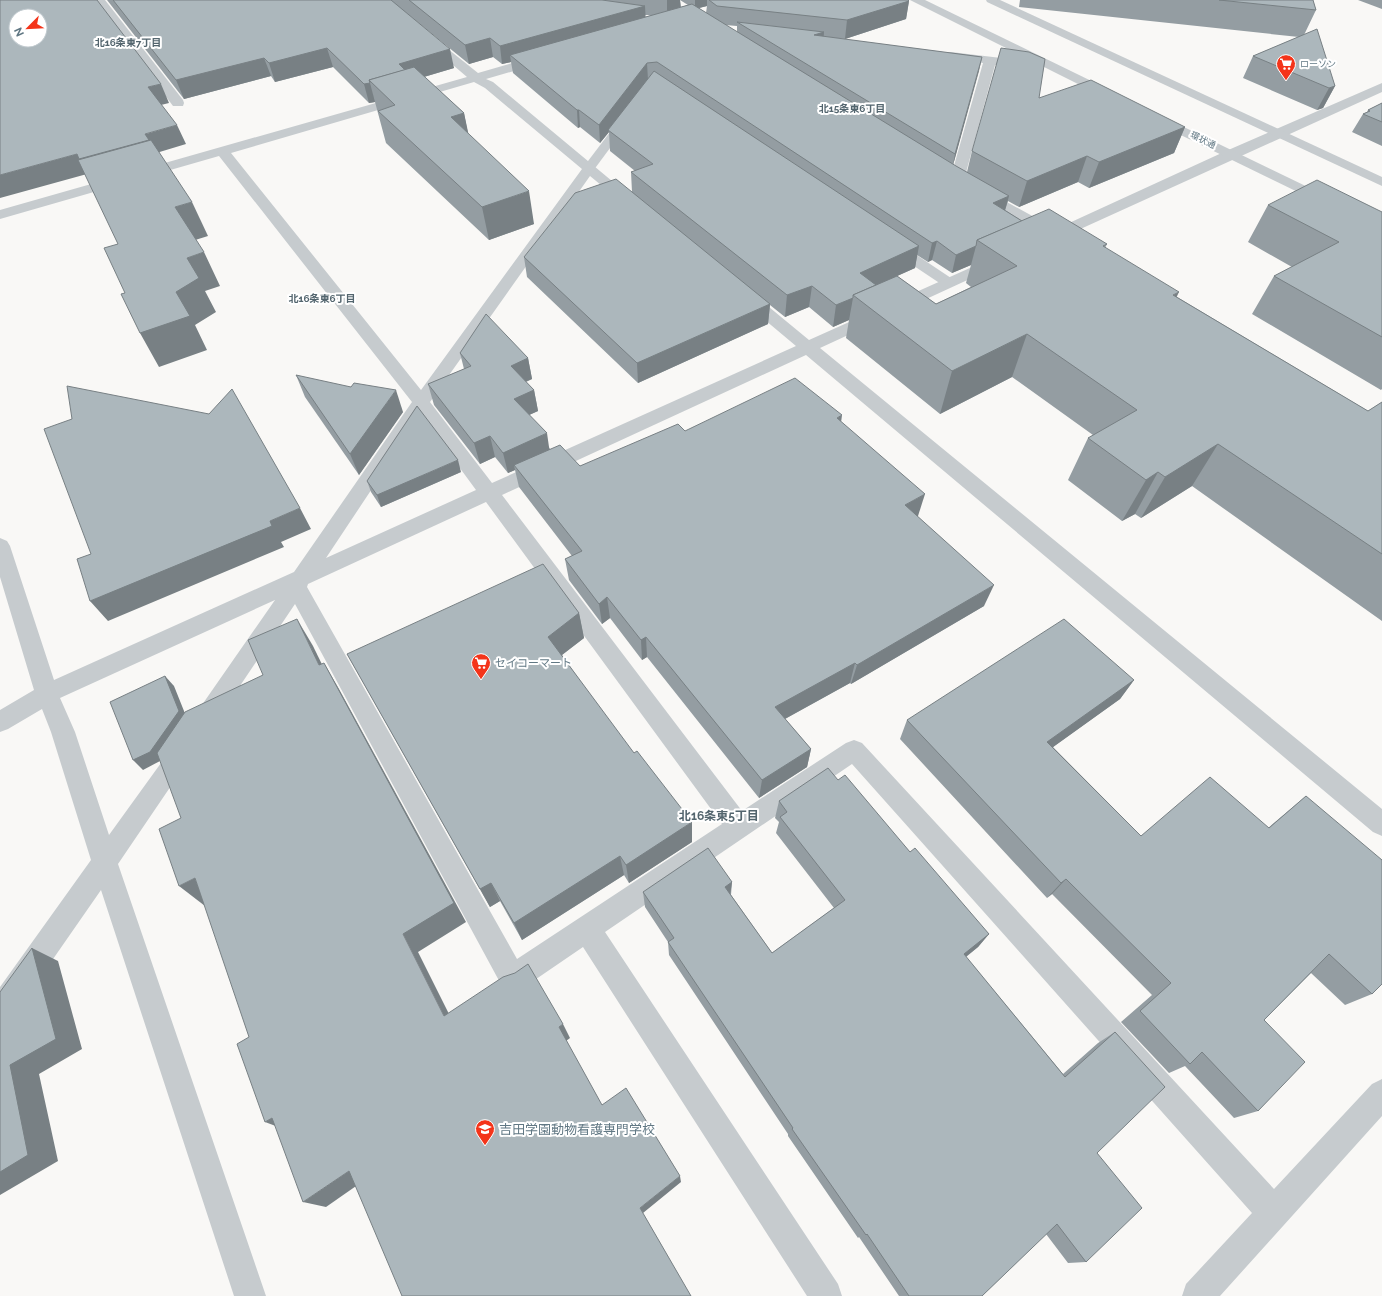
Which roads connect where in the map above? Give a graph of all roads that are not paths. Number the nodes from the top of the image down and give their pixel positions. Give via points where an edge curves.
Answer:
1 (100, 0) edge
2 (916, 0) edge
3 (991, 0) edge
4 (417, 30) edge
5 (936, 54) edge
6 (551, 56) edge
7 (990, 61) junction
8 (1054, 68) junction
9 (476, 78) junction
10 (1382, 86) edge
11 (1353, 100) junction
12 (1122, 101) edge
13 (178, 103) dead end
14 (1375, 103) dead end
15 (1143, 111) edge
16 (630, 114) edge
17 (1278, 133) junction
18 (223, 152) junction
19 (1231, 154) junction
20 (589, 168) junction
21 (944, 172) edge
22 (957, 180) junction
23 (1382, 182) edge
24 (643, 212) edge
25 (0, 215) edge
26 (1382, 229) edge
27 (882, 238) edge
28 (1061, 239) junction
29 (1034, 245) edge
30 (1012, 254) edge
31 (949, 283) junction
32 (734, 286) edge
33 (809, 347) junction
34 (421, 402) junction
35 (488, 492) junction
36 (0, 546) edge
37 (298, 584) junction
38 (47, 694) junction
39 (0, 722) edge
40 (1382, 824) edge
41 (739, 826) junction
42 (104, 864) junction
43 (587, 929) junction
44 (0, 1011) edge
45 (1382, 1094) edge
46 (1274, 1213) junction
47 (250, 1296) edge
48 (826, 1296) edge
49 (1198, 1296) edge

1 - 13 street
2 - 8 street
3 - 17 street
4 - 9 street
5 - 7 street
6 - 9 street
7 - 8 street
7 - 22 street
8 - 12 street
9 - 18 street
9 - 20 street via 489,85
10 - 11 street
11 - 14 street
11 - 17 street
15 - 19 street, 環状通
16 - 20 lane
17 - 19 street
17 - 23 street
18 - 25 street
18 - 34 street
19 - 26 street, 環状通
19 - 28 street
20 - 24 street
20 - 34 street
21 - 22 street
22 - 28 street
27 - 31 lane
28 - 29 street
30 - 31 street
31 - 33 street
32 - 33 street
33 - 35 street
33 - 40 street
34 - 35 street
34 - 37 street
35 - 37 street
35 - 41 street
36 - 38 street
37 - 38 street
37 - 42 street
37 - 43 street via 513,978
38 - 39 street
38 - 42 street via 63,732
41 - 43 street
41 - 46 street via 854,750
42 - 44 street
42 - 47 street
43 - 48 street
45 - 46 street
46 - 49 street

